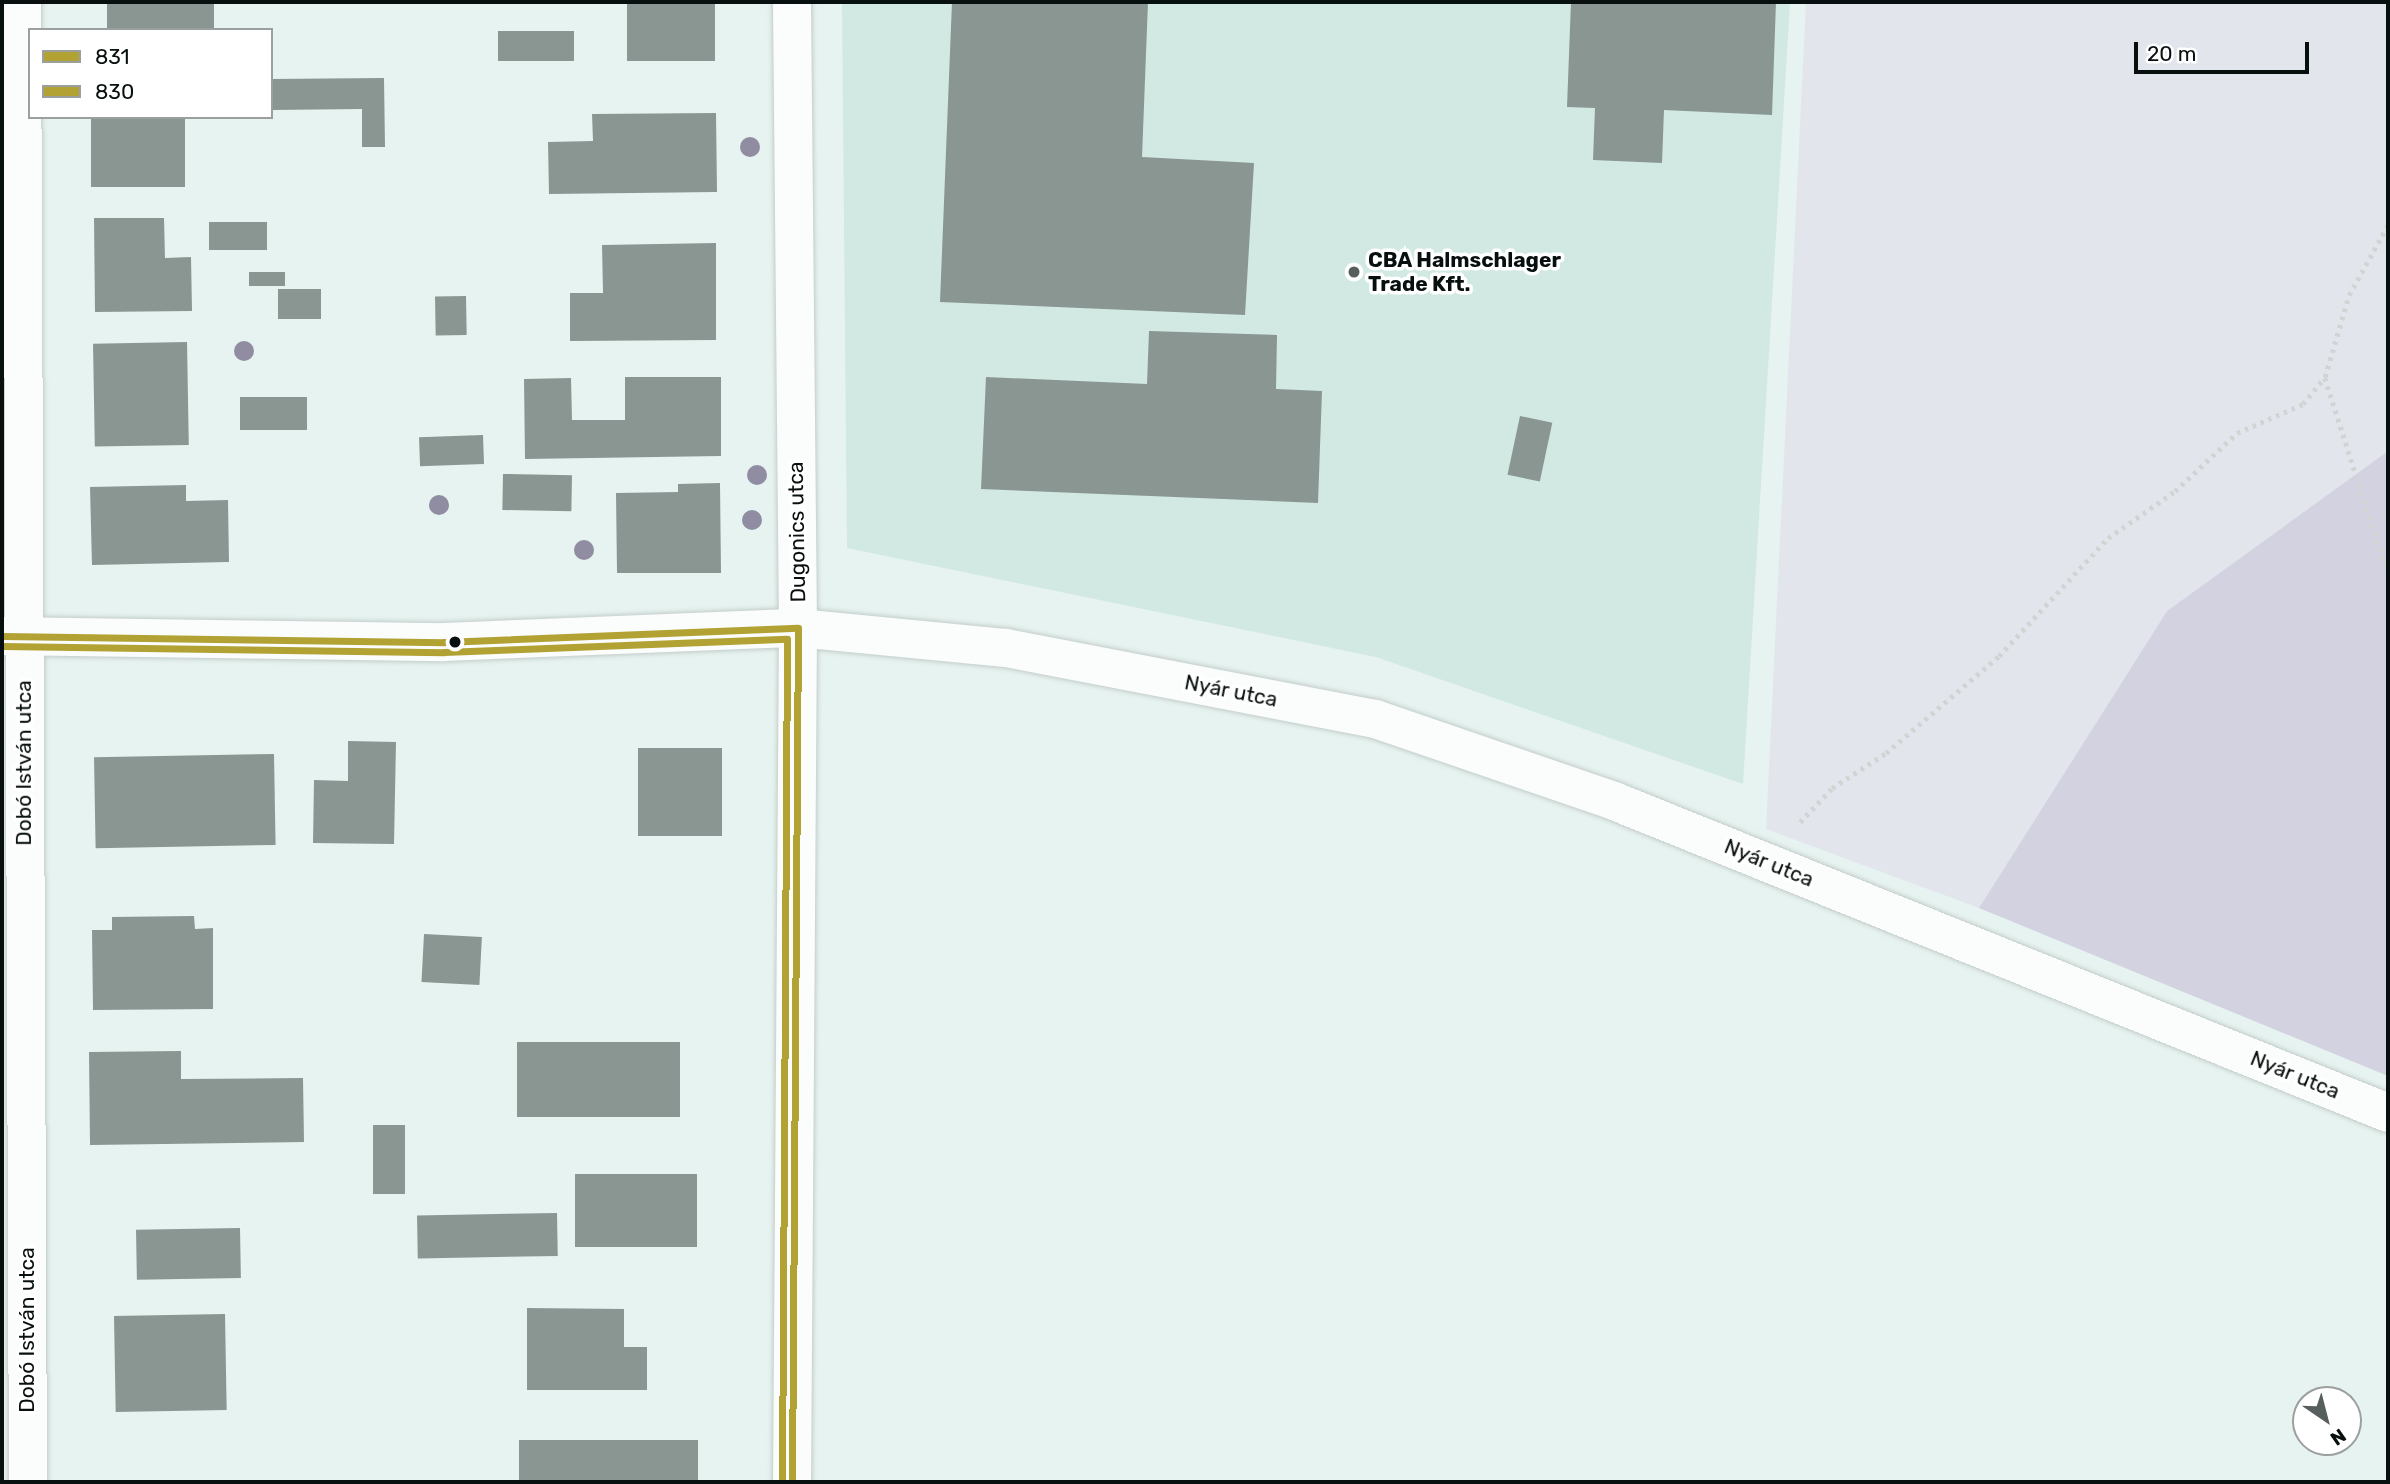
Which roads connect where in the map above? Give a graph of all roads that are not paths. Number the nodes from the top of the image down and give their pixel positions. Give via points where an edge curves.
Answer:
1 (22, 2) edge
2 (792, 2) edge
3 (798, 628) junction
4 (12, 636) edge
5 (2388, 1113) edge
6 (28, 1482) edge
7 (792, 1482) edge

1 - 4 street, Dobó István utca
2 - 3 street, Dugonics utca
3 - 4 street, Nyár utca via 444,642
3 - 5 street, Nyár utca via 1006,648 1375,719 1614,801
3 - 7 street, Dugonics utca
4 - 6 street, Dobó István utca

